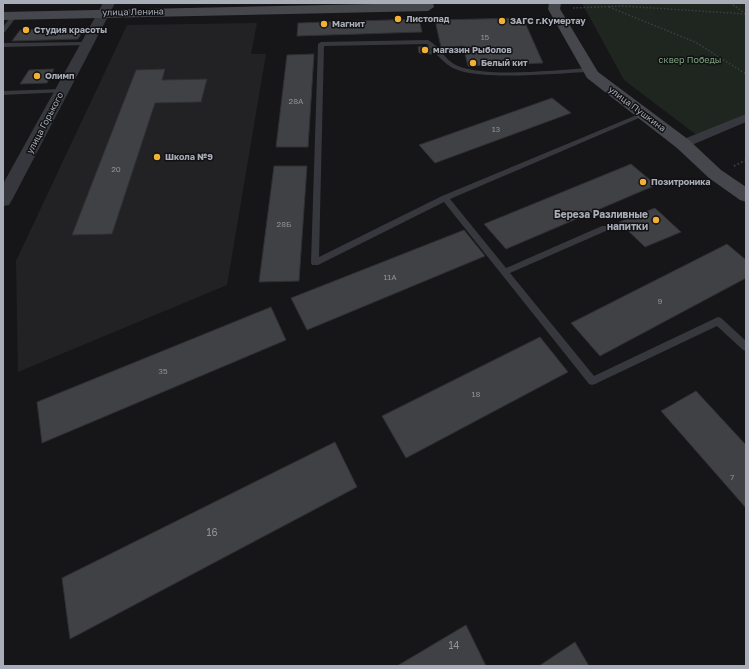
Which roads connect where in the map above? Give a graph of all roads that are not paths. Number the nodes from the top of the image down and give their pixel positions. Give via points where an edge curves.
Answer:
1 (427, 3) edge
2 (554, 6) edge
3 (106, 8) edge
4 (9, 16) edge
5 (3, 32) edge
6 (87, 43) junction
7 (3, 46) edge
8 (589, 70) junction
9 (62, 91) junction
10 (3, 93) edge
11 (644, 114) junction
12 (746, 118) edge
13 (683, 144) junction
14 (746, 196) edge
15 (445, 198) junction
16 (3, 200) edge
17 (605, 228) dead end
18 (504, 272) junction
19 (746, 347) edge

1 - 3 main road, улица Ленина via 428,7
2 - 8 main road, улица Пушкина
3 - 4 main road, улица Ленина
3 - 6 street, улица Горького
4 - 5 lane
6 - 7 lane
6 - 9 street, улица Горького
8 - 11 main road, улица Пушкина via 592,75
8 - 15 lane via 491,73 454,67 428,42 321,44 315,262
9 - 10 lane
9 - 16 street, улица Горького
11 - 13 main road, улица Пушкина
11 - 15 lane
12 - 13 street
13 - 14 main road, улица Пушкина via 715,174
15 - 18 lane
17 - 18 lane
18 - 19 lane via 592,381 718,321

